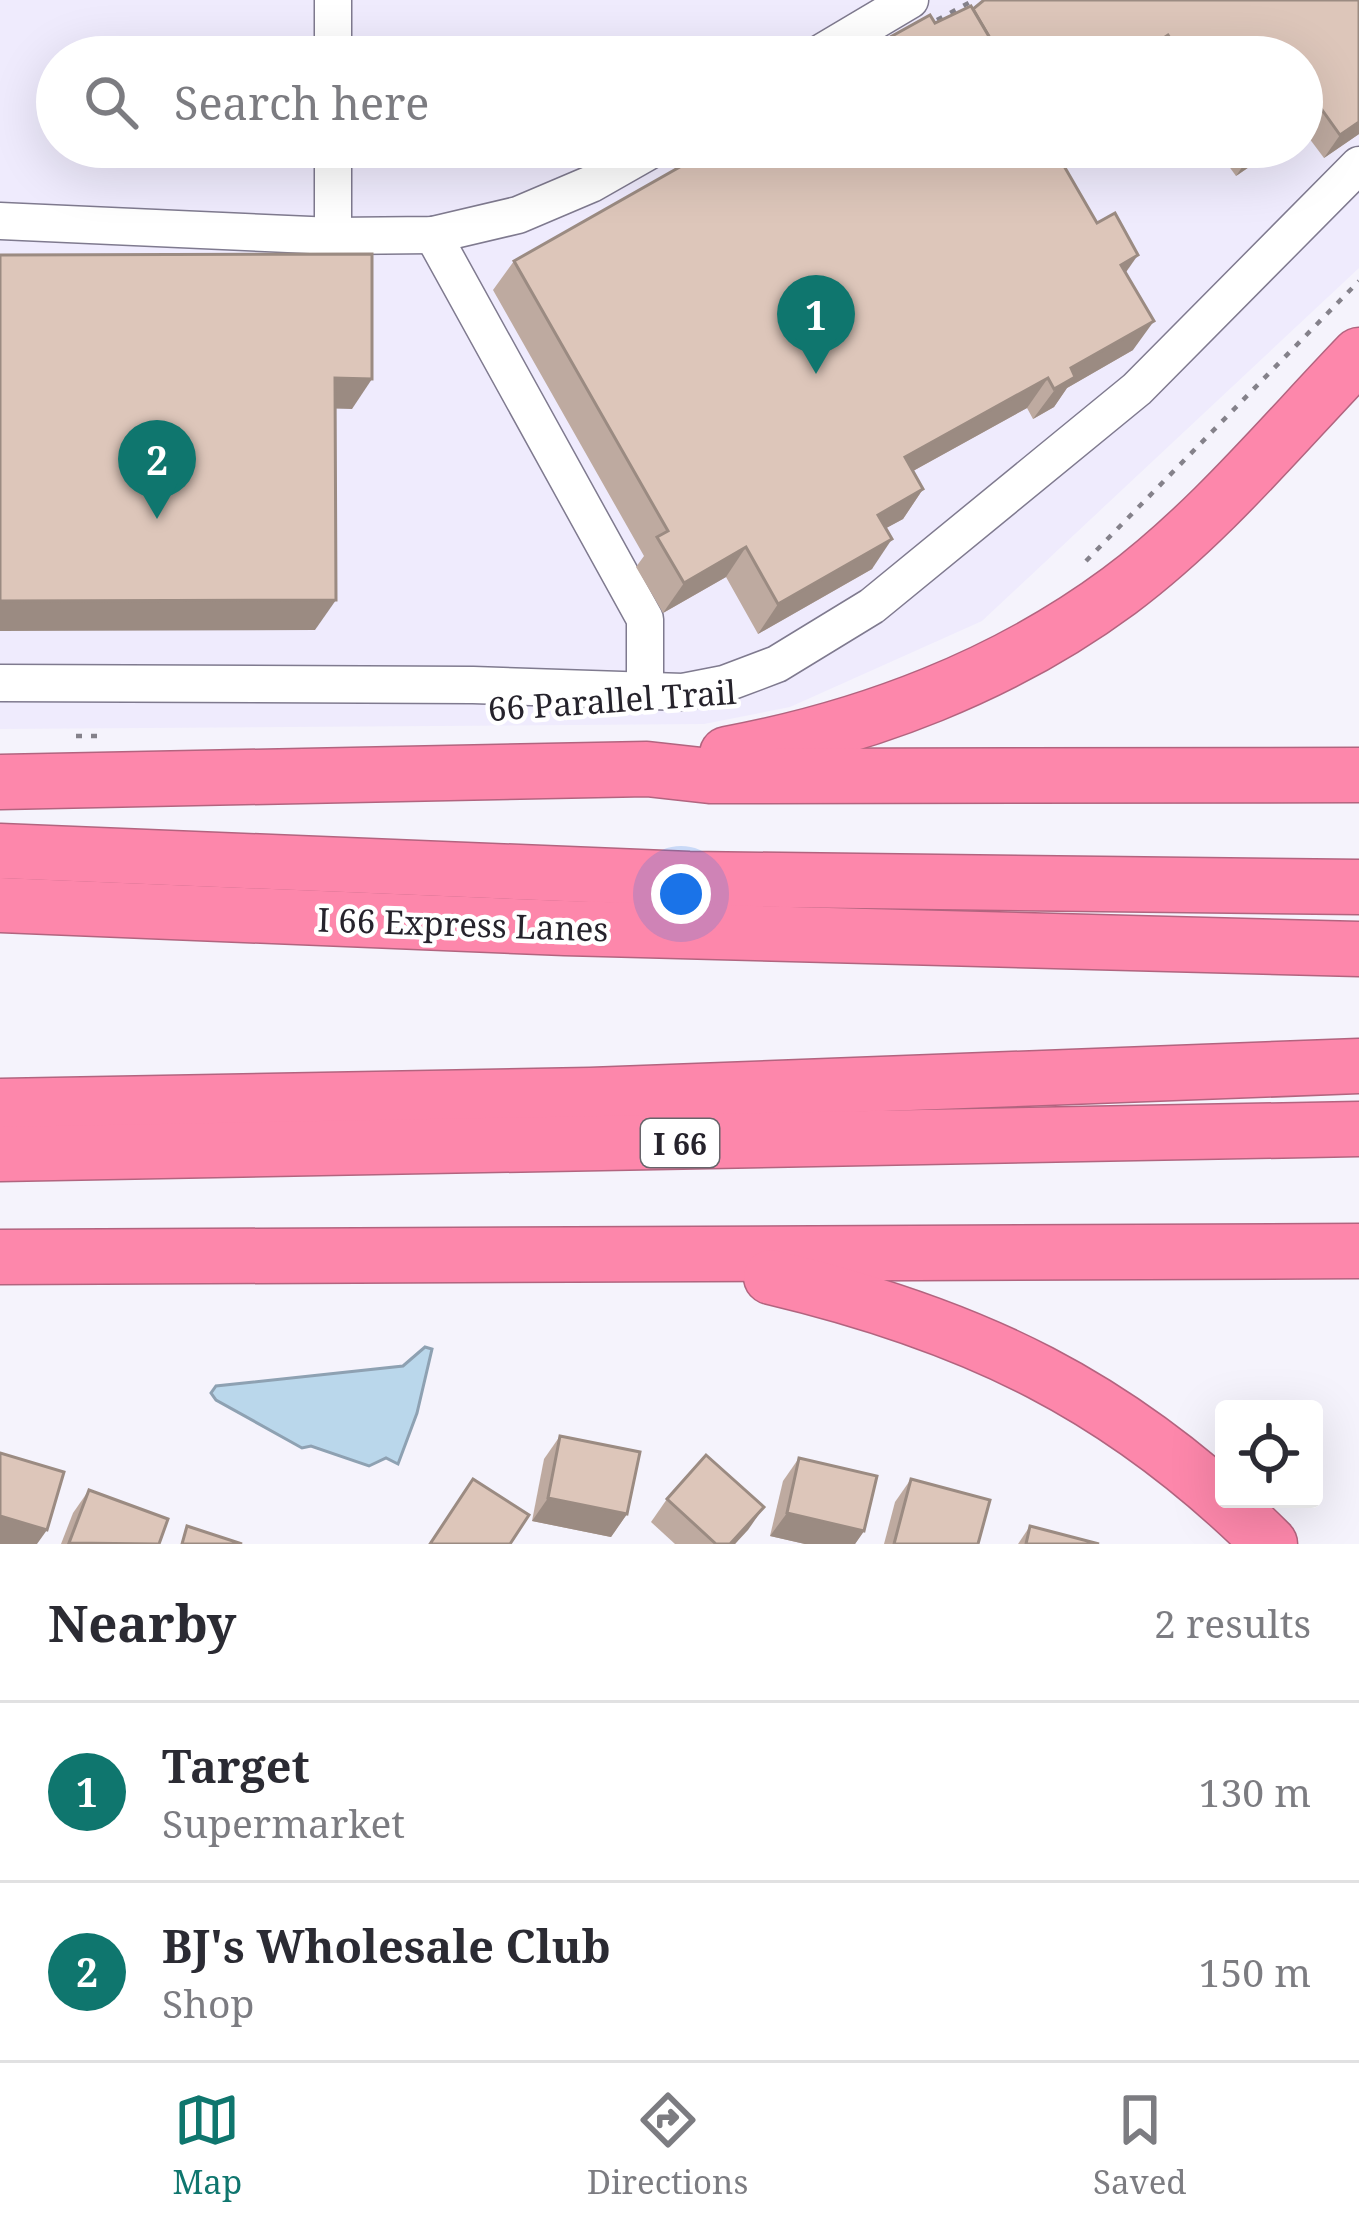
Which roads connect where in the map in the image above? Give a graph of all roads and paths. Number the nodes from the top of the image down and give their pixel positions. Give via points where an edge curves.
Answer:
1 (333, 0) edge
2 (910, 0) edge
3 (333, 36) edge
4 (849, 36) edge
5 (1359, 165) edge
6 (333, 168) edge
7 (619, 168) edge
8 (0, 221) edge
9 (433, 235) junction
10 (333, 236) junction
11 (1359, 281) edge
12 (1359, 355) edge
13 (1080, 566) dead end
14 (0, 683) edge
15 (645, 691) junction
16 (112, 736) dead end
17 (67, 737) dead end
18 (647, 769) junction
19 (1359, 776) edge
20 (0, 782) edge
21 (0, 851) edge
22 (1359, 887) edge
23 (0, 905) edge
24 (1359, 949) edge
25 (1359, 1066) edge
26 (0, 1106) edge
27 (1359, 1130) edge
28 (0, 1154) edge
29 (1359, 1252) edge
30 (626, 1255) junction
31 (0, 1257) edge
32 (1270, 1544) edge

1 - 3 lane
2 - 4 lane
5 - 15 lane via 1137,388 872,606 777,664 724,684
6 - 10 lane
7 - 9 lane via 518,215
8 - 10 lane
9 - 10 lane
9 - 15 lane via 645,619
11 - 13 path
12 - 18 highway via 1172,546 1040,644 881,715
14 - 15 lane
16 - 17 path
18 - 19 highway via 710,776
18 - 20 highway
21 - 22 highway via 688,879
23 - 24 highway, I 66 Express Lanes
25 - 26 highway via 590,1095
27 - 28 highway, I 66
29 - 30 highway
30 - 31 highway
30 - 32 highway via 851,1296 998,1349 1133,1427

